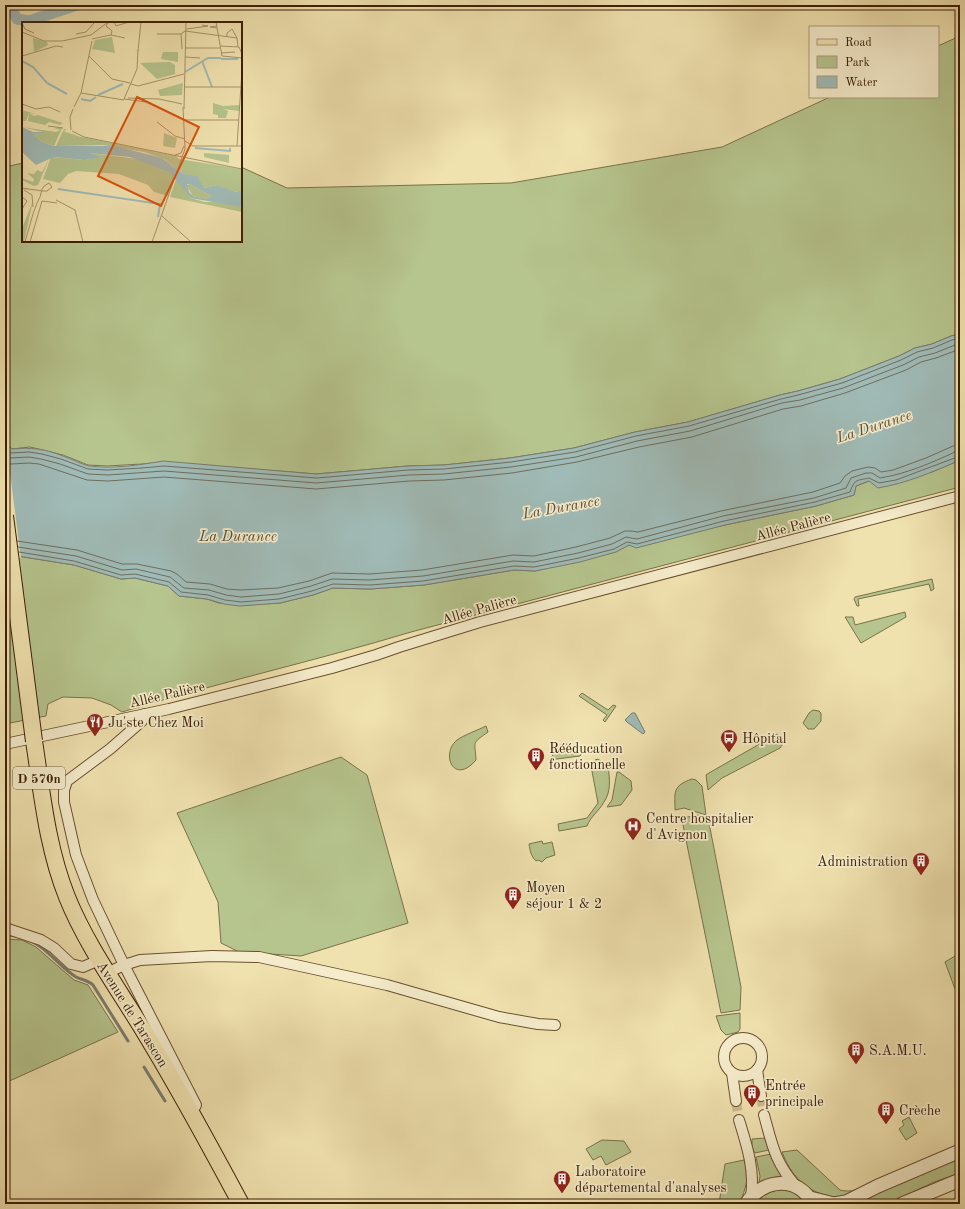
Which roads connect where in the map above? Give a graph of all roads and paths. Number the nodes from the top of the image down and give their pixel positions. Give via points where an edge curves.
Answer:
1 (960, 496) edge
2 (5, 516) edge
3 (145, 714) junction
4 (5, 744) edge
5 (5, 928) edge
6 (124, 964) junction
7 (103, 966) junction
8 (555, 1025) dead end
9 (757, 1070) junction
10 (732, 1073) junction
11 (761, 1096) tunnel mouth
12 (736, 1101) tunnel mouth
13 (764, 1115) tunnel mouth
14 (193, 1116) junction
15 (739, 1120) tunnel mouth
16 (960, 1151) edge
17 (960, 1180) edge
18 (796, 1186) junction
19 (749, 1200) edge
20 (812, 1201) edge
21 (240, 1204) edge
22 (902, 1204) edge

1 - 3 street, Allée Palière via 480,622 332,668
2 - 7 main road, Avenue de Tarascon / D 570n, bridge via 45,816 54,857 67,897
3 - 4 street, Allée Palière
3 - 6 street via 137,726 67,781 64,790 64,802 76,855 93,900
5 - 7 street via 41,940 71,964 83,967
6 - 7 street
6 - 8 street via 140,960 212,956 259,957 387,985 499,1017
6 - 14 street via 196,1105
7 - 14 main road, Avenue de Tarascon
9 - 10 street via 745,1076
9 - 10 street via 761,1064 762,1051 752,1039 744,1037 732,1040 724,1051 723,1059
9 - 11 street
10 - 12 street
13 - 18 street via 779,1164
14 - 21 main road, Avenue de Tarascon
15 - 19 street via 752,1174
16 - 20 street via 846,1202 834,1204
17 - 22 street
18 - 19 street via 786,1183 772,1184 758,1190
18 - 20 street

